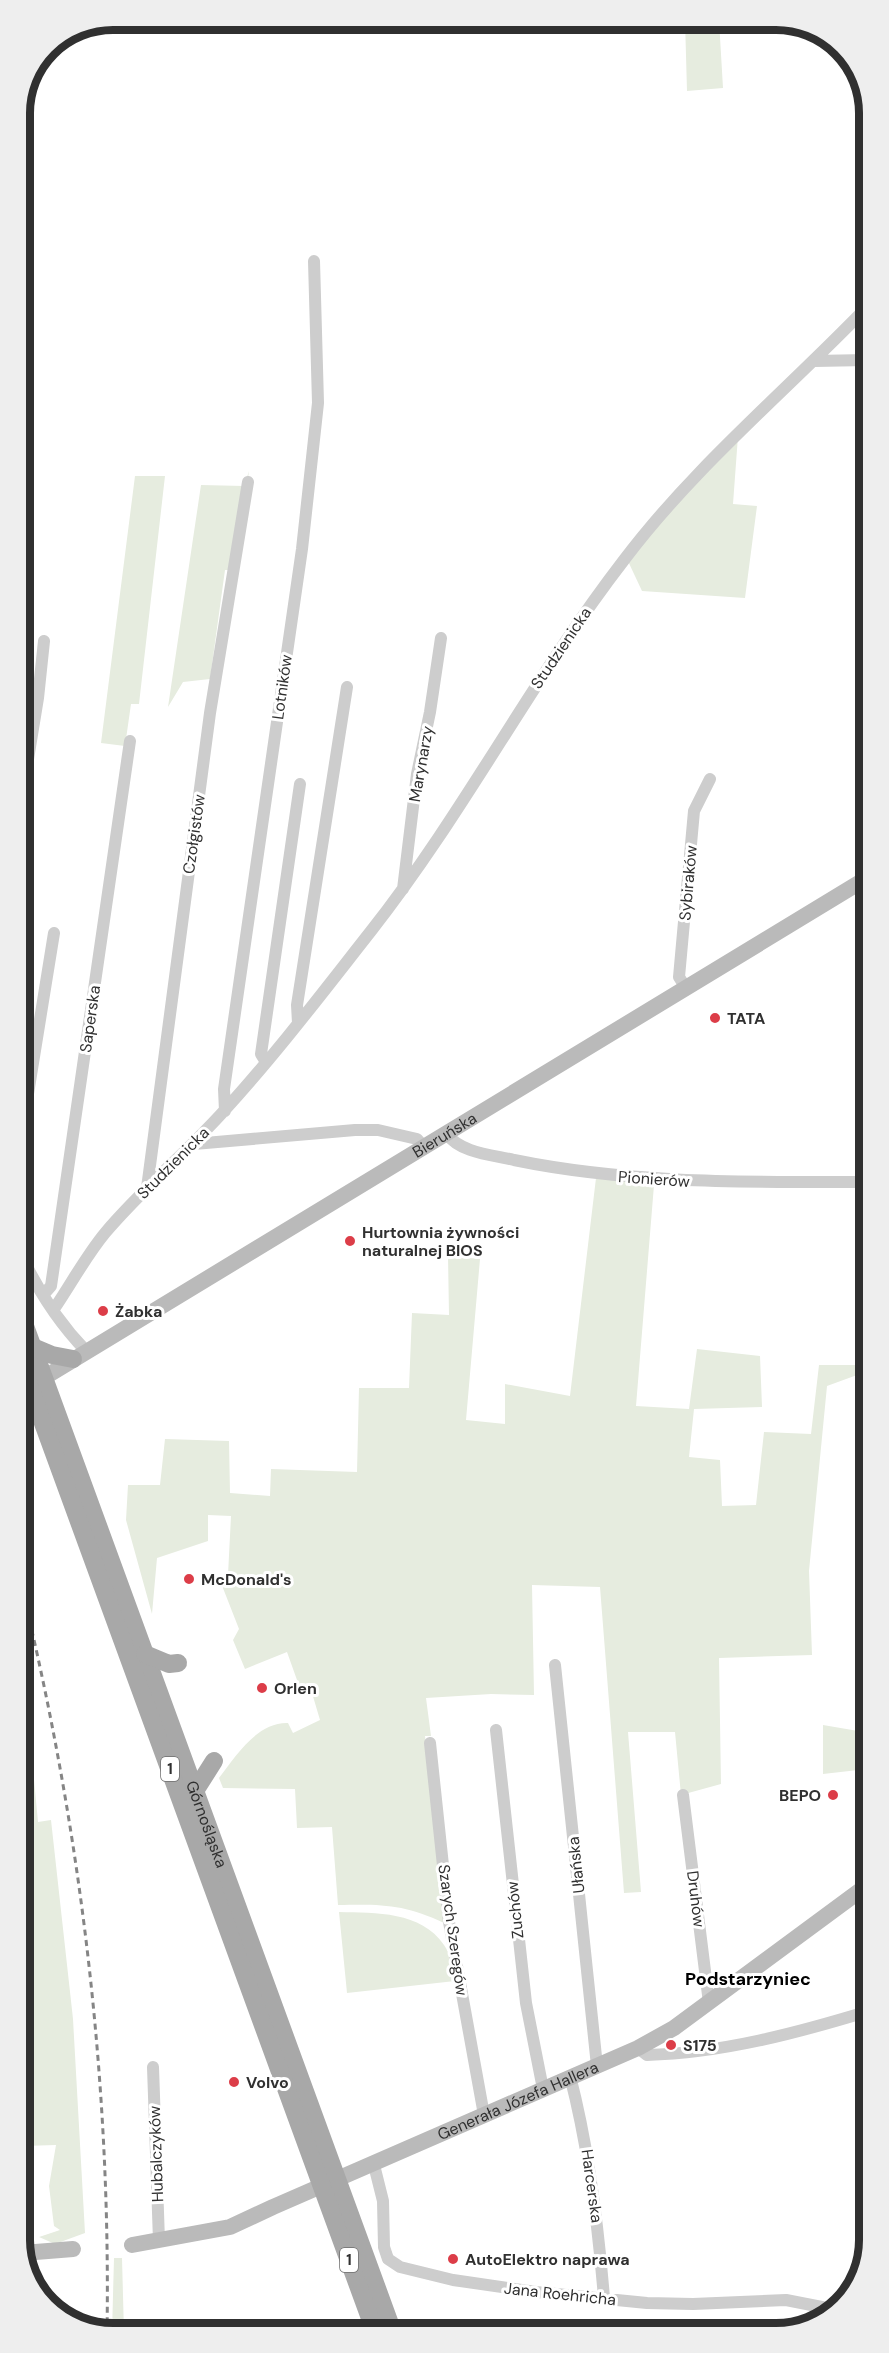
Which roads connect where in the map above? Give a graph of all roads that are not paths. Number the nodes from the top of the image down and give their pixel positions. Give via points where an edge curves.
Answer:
1 (314, 261) dead end
2 (859, 315) edge
3 (859, 360) edge
4 (814, 361) junction
5 (248, 482) dead end
6 (441, 638) dead end
7 (44, 641) dead end
8 (347, 687) dead end
9 (130, 741) dead end
10 (30, 747) edge
11 (710, 779) dead end
12 (300, 784) dead end
13 (859, 883) edge
14 (403, 890) junction
15 (54, 933) dead end
16 (686, 988) junction
17 (298, 1023) junction
18 (266, 1062) junction
19 (30, 1081) edge
20 (225, 1111) junction
21 (447, 1134) junction
22 (194, 1144) junction
23 (424, 1148) junction
24 (859, 1182) edge
25 (147, 1188) junction
26 (30, 1274) edge
27 (44, 1294) junction
28 (54, 1309) junction
29 (30, 1339) edge
30 (33, 1347) junction
31 (80, 1355) junction
32 (32, 1385) edge
33 (30, 1414) edge
34 (42, 1420) junction
35 (145, 1654) junction
36 (178, 1663) dead end
37 (555, 1665) dead end
38 (496, 1730) dead end
39 (430, 1743) dead end
40 (214, 1761) dead end
41 (195, 1791) junction
42 (682, 1795) dead end
43 (859, 1891) edge
44 (709, 2003) junction
45 (859, 2014) edge
46 (638, 2048) junction
47 (597, 2066) junction
48 (153, 2067) dead end
49 (570, 2076) junction
50 (543, 2089) junction
51 (484, 2115) junction
52 (374, 2165) junction
53 (330, 2184) junction
54 (159, 2241) junction
55 (132, 2245) dead end
56 (73, 2249) dead end
57 (31, 2252) edge
58 (604, 2298) junction
59 (824, 2307) edge
60 (372, 2323) edge
61 (389, 2323) edge

1 - 20 street, Lotników via 318,403 302,549 224,1089
2 - 4 street, Studzienicka
3 - 4 street
4 - 14 street, Studzienicka via 742,427 627,556 567,636 458,812
5 - 25 street, Czołgistów via 210,713
6 - 14 street, Marynarzy via 417,774
7 - 10 street
8 - 17 street via 297,1005
9 - 27 street, Saperska via 51,1286
11 - 16 street, Sybiraków via 694,811 679,978
12 - 18 street via 261,1054
13 - 16 main road, Bieruńska
14 - 17 street, Studzienicka
15 - 19 street
16 - 21 main road, Bieruńska
17 - 18 street, Studzienicka
18 - 20 street, Studzienicka
20 - 22 street, Studzienicka
21 - 23 main road, Bieruńska
21 - 24 street, Pionierów via 455,1144 494,1155 629,1178
22 - 23 street via 378,1130 417,1138
22 - 25 street, Studzienicka
23 - 31 main road, Bieruńska
25 - 28 street, Studzienicka via 104,1235
26 - 27 street
27 - 28 street
28 - 31 street
29 - 30 main road, Górnośląska / 1
30 - 31 main road via 52,1355
30 - 32 main road, Górnośląska / 1
31 - 32 main road, Bieruńska
32 - 34 main road, Górnośląska / 1
32 - 35 main road, Górnośląska / 1
33 - 34 main road
34 - 53 main road, Górnośląska / 1
35 - 36 main road via 169,1664
35 - 41 main road, Górnośląska / 1
37 - 47 street, Ułańska
38 - 50 street, Zuchów via 526,2003
39 - 51 street, Szarych Szeregów via 449,1922
40 - 41 main road
41 - 53 main road, Górnośląska / 1
42 - 44 street, Druhów
43 - 44 main road, Generała Józefa Hallera
44 - 46 main road, Generała Józefa Hallera
45 - 46 street via 825,2026 698,2051 647,2055
46 - 47 main road, Generała Józefa Hallera
47 - 49 main road, Generała Józefa Hallera
48 - 54 street, Hubalczyków
49 - 50 main road, Generała Józefa Hallera
49 - 58 street, Harcerska via 596,2210
50 - 51 main road, Generała Józefa Hallera
51 - 52 main road, Generała Józefa Hallera
52 - 53 main road, Generała Józefa Hallera
52 - 58 street, Jana Roehricha via 384,2201 384,2247 388,2259 400,2267 493,2287
53 - 54 main road, Generała Józefa Hallera via 230,2227
53 - 60 main road, Górnośląska / 1
53 - 61 main road, Górnośląska / 1
54 - 55 main road, Generała Józefa Hallera
56 - 57 main road
58 - 59 street, Jana Roehricha via 693,2304 786,2300

